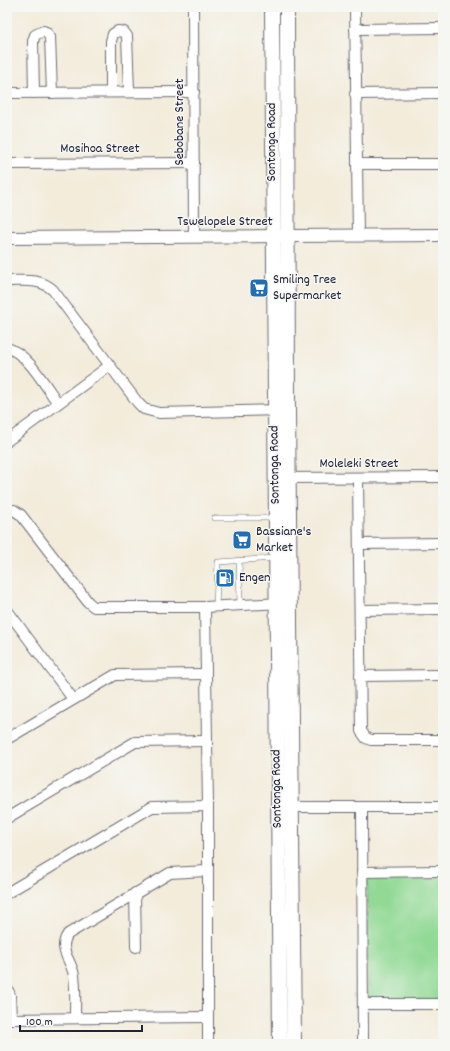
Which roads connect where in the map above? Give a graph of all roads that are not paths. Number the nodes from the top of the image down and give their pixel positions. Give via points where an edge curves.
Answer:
1 (193, 7) edge
2 (272, 7) edge
3 (287, 7) edge
4 (355, 7) edge
5 (443, 28) edge
6 (355, 29) junction
7 (34, 92) junction
8 (52, 92) junction
9 (112, 92) junction
10 (129, 92) junction
11 (194, 92) junction
12 (7, 93) edge
13 (443, 93) edge
14 (355, 94) junction
15 (194, 163) junction
16 (7, 164) edge
17 (357, 164) junction
18 (443, 164) edge
19 (358, 235) junction
20 (443, 235) edge
21 (280, 236) junction
22 (194, 237) junction
23 (7, 238) edge
24 (7, 281) edge
25 (7, 348) edge
26 (109, 366) junction
27 (58, 403) junction
28 (281, 410) junction
29 (8, 439) edge
30 (443, 477) edge
31 (282, 478) junction
32 (358, 478) junction
33 (7, 512) edge
34 (214, 518) dead end
35 (276, 518) junction
36 (443, 543) edge
37 (360, 544) junction
38 (276, 558) junction
39 (239, 560) junction
40 (283, 604) junction
41 (240, 605) junction
42 (216, 606) junction
43 (205, 607) junction
44 (443, 609) edge
45 (7, 610) edge
46 (360, 610) junction
47 (206, 674) junction
48 (443, 675) edge
49 (360, 676) junction
50 (73, 699) junction
51 (7, 739) edge
52 (443, 740) edge
53 (206, 741) junction
54 (208, 806) junction
55 (277, 807) junction
56 (292, 807) junction
57 (443, 807) edge
58 (362, 808) junction
59 (7, 818) edge
60 (207, 871) junction
61 (443, 871) edge
62 (362, 872) junction
63 (7, 893) edge
64 (135, 893) junction
65 (136, 947) dead end
66 (7, 988) edge
67 (363, 1004) junction
68 (443, 1004) edge
69 (208, 1017) junction
70 (75, 1018) junction
71 (9, 1019) edge
72 (208, 1044) edge
73 (280, 1044) edge
74 (294, 1044) edge
75 (363, 1044) edge

1 - 11 street, Sebobane Street
2 - 21 main road, Sontonga Road
3 - 21 main road, Sontonga Road
4 - 6 street
5 - 6 street
6 - 14 street
7 - 8 street
7 - 8 street via 32,42 35,35 43,31 50,37
7 - 12 street
8 - 9 street
9 - 10 street
9 - 10 street via 111,41 113,34 118,31 124,32 127,36
10 - 11 street
11 - 15 street, Sebobane Street
13 - 14 street
14 - 17 street
15 - 16 street, Mosihoa Street
15 - 22 street, Sebobane Street
17 - 18 street
17 - 19 street
19 - 20 street, Tswelopele Street
19 - 21 street, Tswelopele Street
21 - 22 street, Tswelopele Street
21 - 28 main road, Sontonga Road
22 - 23 street, Tswelopele Street
24 - 26 street via 36,281 49,286
25 - 27 street via 25,358
26 - 27 street
26 - 28 street via 138,403 149,411 165,413
27 - 29 street
28 - 31 main road, Sontonga Road
30 - 32 street, Moleleki Street
31 - 32 street, Moleleki Street
31 - 35 main road, Sontonga Road
31 - 40 main road, Sontonga Road
32 - 37 street
33 - 43 street via 14,510 20,515 91,605 99,608
34 - 35 lane
35 - 38 main road, Sontonga Road
36 - 37 street
37 - 46 street
38 - 39 lane
38 - 40 main road, Sontonga Road
39 - 41 lane
39 - 42 lane via 218,562
40 - 41 street
40 - 55 main road, Sontonga Road
40 - 56 main road, Sontonga Road
41 - 42 street
42 - 43 street
43 - 47 street
44 - 46 street
45 - 50 street
46 - 49 street
47 - 50 street via 115,675
47 - 53 street
48 - 49 street
49 - 52 street via 361,726 366,738 377,741
50 - 51 street
53 - 54 street
53 - 59 street via 135,742
54 - 60 street
54 - 63 street via 152,807
55 - 56 street
55 - 73 main road, Sontonga Road
56 - 58 street
56 - 74 main road, Sontonga Road
57 - 58 street
58 - 62 street
60 - 64 street via 172,872
60 - 69 street
61 - 62 street
62 - 67 street
64 - 65 street
64 - 70 street via 72,930 64,939 64,950 74,976
66 - 71 street via 10,995
67 - 68 street
67 - 75 street
69 - 70 street
69 - 72 street
70 - 71 street

